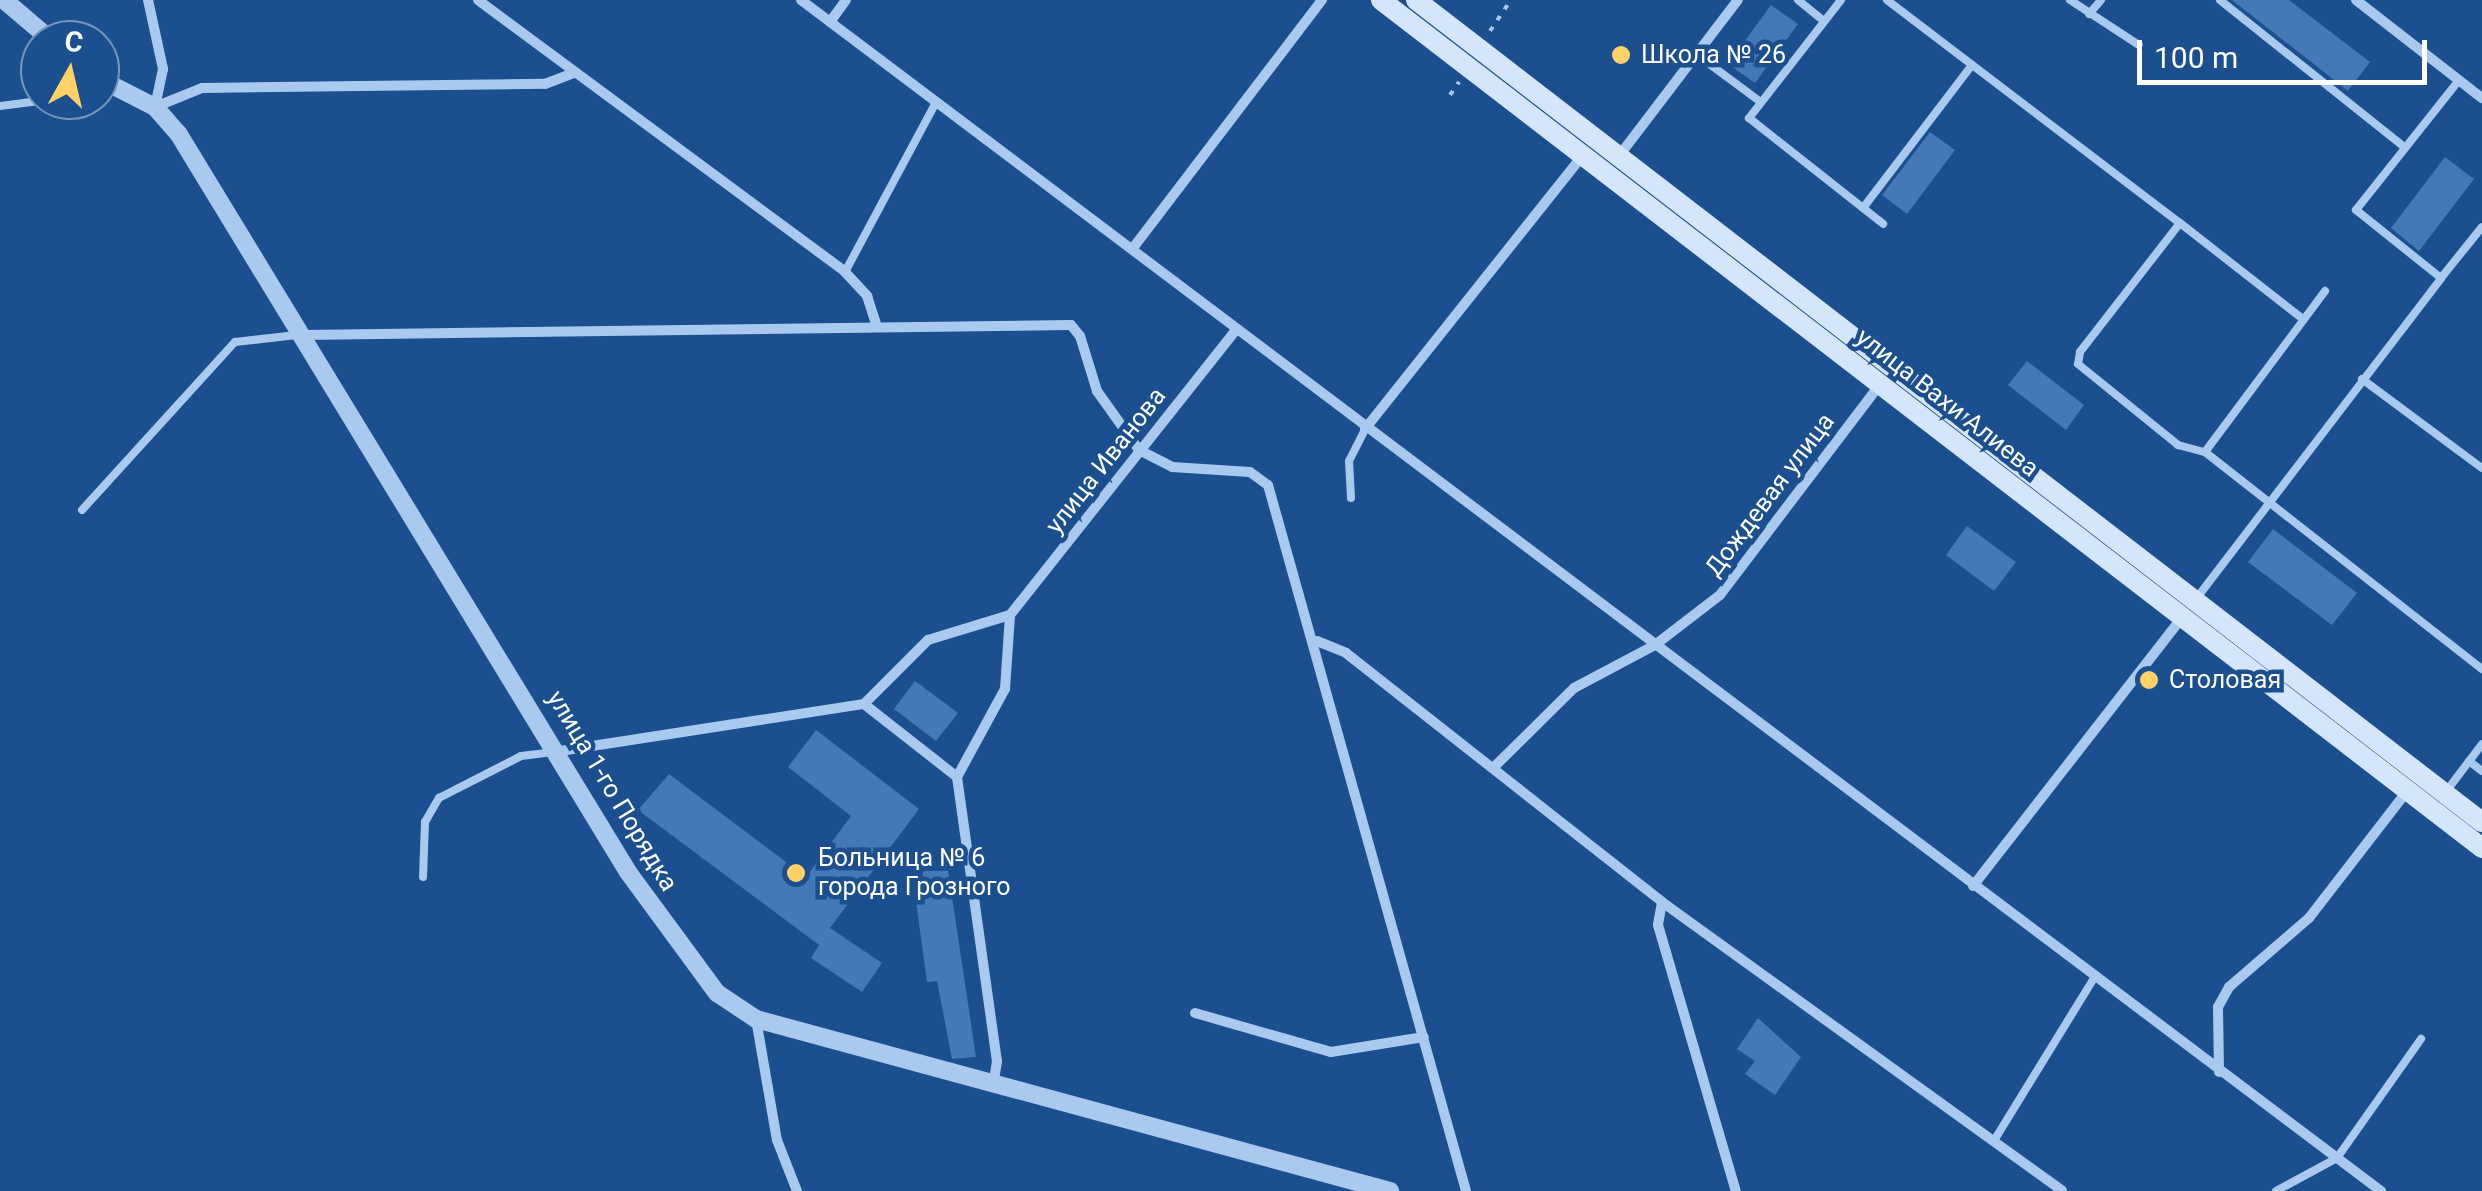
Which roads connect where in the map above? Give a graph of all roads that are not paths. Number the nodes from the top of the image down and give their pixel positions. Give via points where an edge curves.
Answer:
1 (4, 0) edge
2 (148, 0) edge
3 (478, 0) edge
4 (801, 0) edge
5 (846, 0) edge
6 (1322, 0) edge
7 (1381, 0) edge
8 (1416, 0) edge
9 (1738, 0) edge
10 (1798, 0) edge
11 (1841, 0) edge
12 (1886, 0) edge
13 (2070, 0) edge
14 (2101, 0) edge
15 (2220, 0) edge
16 (2356, 0) edge
17 (2089, 14) junction
18 (27, 20) edge
19 (1824, 20) junction
20 (830, 22) junction
21 (2139, 45) dead end
22 (1696, 54) junction
23 (1972, 65) junction
24 (574, 73) junction
25 (2459, 80) junction
26 (120, 89) edge
27 (2482, 98) edge
28 (1758, 100) junction
29 (936, 102) junction
30 (155, 107) junction
31 (2404, 146) junction
32 (1583, 155) junction
33 (1619, 156) junction
34 (1863, 208) junction
35 (2180, 223) junction
36 (1883, 224) dead end
37 (2482, 227) edge
38 (1133, 248) junction
39 (844, 272) junction
40 (2441, 278) junction
41 (2325, 292) dead end
42 (2304, 320) junction
43 (876, 323) junction
44 (1234, 332) junction
45 (304, 335) junction
46 (2362, 379) junction
47 (1880, 384) junction
48 (1365, 429) junction
49 (1138, 450) junction
50 (2205, 452) junction
51 (2482, 468) edge
52 (1351, 498) dead end
53 (2266, 502) junction
54 (82, 510) dead end
55 (2189, 608) junction
56 (1010, 615) junction
57 (1316, 641) junction
58 (1655, 645) junction
59 (2482, 669) edge
60 (864, 704) junction
61 (2482, 744) edge
62 (560, 751) junction
63 (2469, 761) junction
64 (1495, 766) junction
65 (2482, 771) edge
66 (957, 776) junction
67 (2408, 790) junction
68 (2445, 793) junction
69 (2482, 822) edge
70 (2482, 848) edge
71 (423, 877) dead end
72 (1973, 886) junction
73 (1662, 902) junction
74 (2093, 980) junction
75 (1195, 1012) dead end
76 (756, 1019) junction
77 (1424, 1037) junction
78 (2421, 1039) dead end
79 (2219, 1072) junction
80 (994, 1086) junction
81 (1995, 1139) junction
82 (2337, 1158) junction
83 (798, 1191) edge
84 (1390, 1191) edge
85 (1466, 1191) edge
86 (1736, 1191) edge
87 (2062, 1191) edge
88 (2276, 1191) edge
89 (2381, 1191) edge

1 - 18 street
2 - 30 street via 163,69
3 - 24 street
4 - 20 street
5 - 20 street
6 - 38 street
7 - 32 main road, улица Вахи Алиева
8 - 33 main road, улица Вахи Алиева
9 - 22 street
10 - 19 lane
11 - 19 lane
12 - 23 lane
13 - 17 lane
14 - 17 lane
15 - 31 lane
16 - 25 street
17 - 21 lane
19 - 28 lane
20 - 29 street
22 - 28 lane
22 - 33 street
23 - 34 lane
23 - 35 lane
24 - 30 street via 545,84 202,88
24 - 39 street
25 - 27 street
25 - 31 lane
26 - 30 street
28 - 34 lane via 1750,110 1753,125
29 - 38 street
29 - 39 lane
30 - 45 street, улица 1-го Порядка via 178,133
31 - 40 lane via 2356,210
32 - 47 main road, улица Вахи Алиева
32 - 48 street
33 - 55 main road, улица Вахи Алиева
34 - 36 lane
35 - 42 lane
35 - 50 lane via 2080,352 2078,364 2082,374 2178,446
37 - 40 lane
38 - 44 street
39 - 43 street via 867,296
40 - 46 lane
41 - 42 lane
42 - 50 lane
43 - 45 street
43 - 49 street via 1071,325 1096,391
44 - 48 street
44 - 49 street, улица Иванова
45 - 54 lane via 235,342
45 - 62 street, улица 1-го Порядка
46 - 51 lane
46 - 53 lane
47 - 55 main road, улица Вахи Алиева
47 - 58 street, Дождевая улица via 1720,595
48 - 52 lane via 1348,461
48 - 58 street
49 - 56 street, улица Иванова
49 - 57 street via 1172,467 1262,476
50 - 53 lane
53 - 55 lane
53 - 59 lane
55 - 67 main road, улица Вахи Алиева
55 - 68 main road, улица Вахи Алиева
55 - 72 street
56 - 60 street via 928,640
56 - 66 street via 1005,689
57 - 64 street via 1346,653
57 - 77 street
58 - 64 street, Дождевая улица via 1574,688
58 - 72 street
60 - 62 street
60 - 66 street
61 - 63 lane
62 - 71 lane via 521,756 438,798 424,822
62 - 76 street, улица 1-го Порядка via 690,964
63 - 65 lane
63 - 68 lane
64 - 73 street
66 - 80 street via 998,1061
67 - 70 main road, улица Вахи Алиева
67 - 79 street via 2309,918 2229,987 2218,1007
68 - 69 main road, улица Вахи Алиева
72 - 74 street
73 - 81 street
73 - 86 street via 1658,925
74 - 79 street
74 - 81 lane
75 - 77 street via 1331,1052
76 - 80 street, улица 1-го Порядка
76 - 83 street via 777,1140
77 - 85 street
78 - 82 lane
79 - 82 street
80 - 84 street, улица 1-го Порядка
81 - 87 street
82 - 88 lane
82 - 89 street

